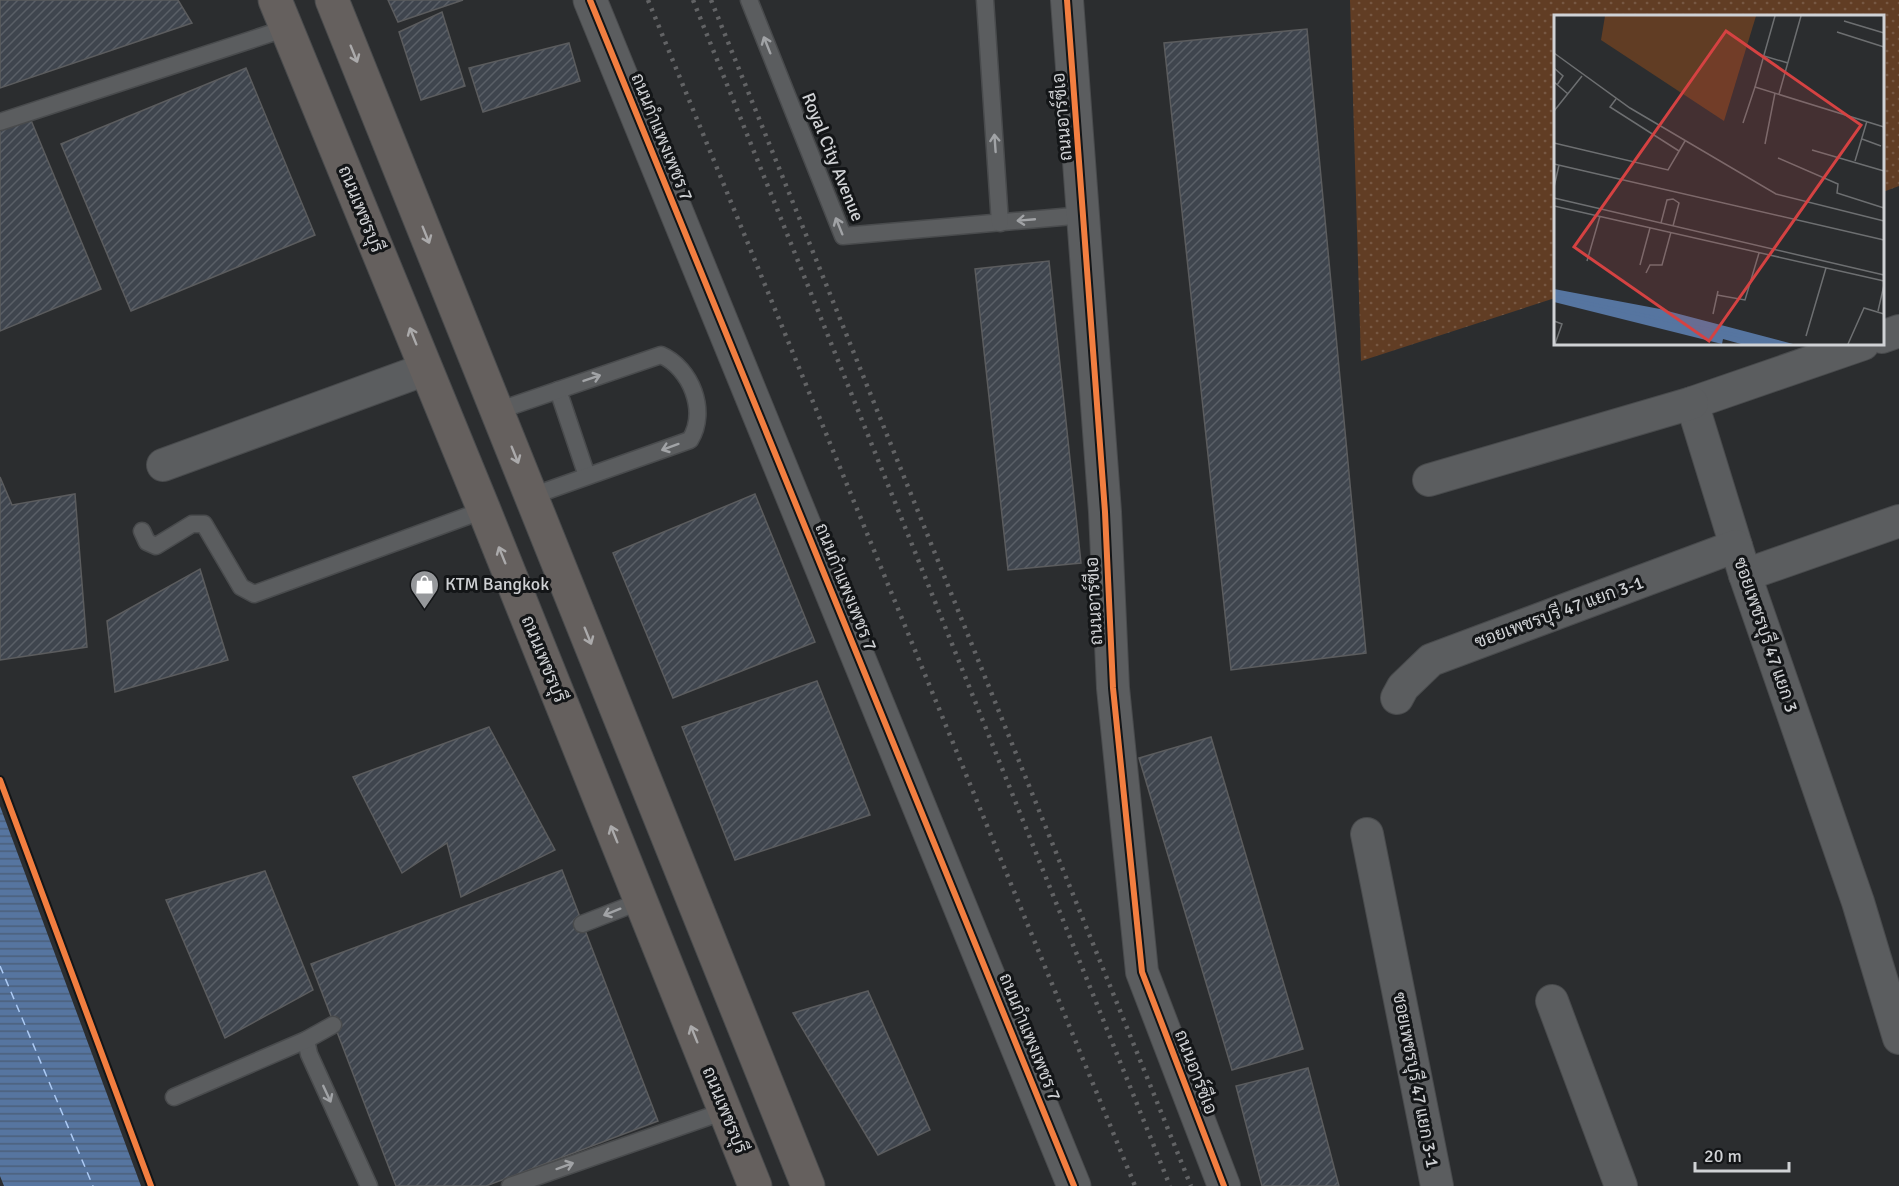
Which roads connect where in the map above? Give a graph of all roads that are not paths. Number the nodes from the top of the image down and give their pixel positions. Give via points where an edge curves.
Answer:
1 (332, 0) edge
2 (590, 0) edge
3 (749, 0) edge
4 (985, 0) edge
5 (1067, 0) edge
6 (281, 14) edge
7 (0, 122) edge
8 (1084, 215) junction
9 (1000, 223) junction
10 (1899, 331) edge
11 (1884, 336) edge
12 (1860, 345) edge
13 (426, 369) junction
14 (558, 390) junction
15 (1692, 403) junction
16 (497, 411) junction
17 (163, 465) dead end
18 (587, 476) junction
19 (1429, 480) dead end
20 (532, 496) junction
21 (484, 510) junction
22 (1899, 521) edge
23 (142, 531) dead end
24 (1740, 560) junction
25 (1397, 698) dead end
26 (1367, 834) dead end
27 (679, 862) junction
28 (636, 889) junction
29 (582, 924) dead end
30 (1552, 1001) dead end
31 (333, 1025) dead end
32 (1899, 1038) edge
33 (306, 1040) junction
34 (174, 1097) dead end
35 (725, 1111) junction
36 (369, 1186) edge
37 (510, 1186) edge
38 (755, 1186) edge
39 (808, 1186) edge
40 (1074, 1186) edge
41 (1224, 1186) edge
42 (1437, 1186) edge
43 (1621, 1186) edge

1 -> 16 main road
2 - 40 street, ถนนกำแพงเพชร 7
9 -> 3 lane, Royal City Avenue via 843,236
9 -> 4 lane
5 - 8 street, ถนนอาร์ซีเอ
6 - 7 lane
13 -> 6 main road, ถนนเพชรบุรี
8 -> 9 lane, Royal City Avenue
8 - 41 street, ถนนอาร์ซีเอ via 1113,688 1142,972
10 - 11 street
12 - 15 street
13 - 17 street
13 - 21 main road, ถนนเพชรบุรี
14 - 16 lane
14 - 18 lane
14 -> 18 lane via 661,355 682,371 697,402 699,418 690,440
15 - 19 street
15 - 24 street, ซอยเพชรบุรี 47 แยก 3
16 -> 20 main road
18 - 20 lane
20 -> 27 main road
21 - 23 lane via 254,594 241,587 204,524 192,524 156,546 147,542
28 -> 21 main road, ถนนเพชรบุรี
22 - 24 street, ซอยเพชรบุรี 47 แยก 3-1
24 - 25 street, ซอยเพชรบุรี 47 แยก 3-1 via 1431,660
24 - 32 street, ซอยเพชรบุรี 47 แยก 3 via 1858,902
26 - 42 street, ซอยเพชรบุรี 47 แยก 3-1
27 - 28 main road
27 - 39 main road
28 -> 29 lane
35 -> 28 main road, ถนนเพชรบุรี
30 - 43 street
31 - 33 lane
33 - 34 lane
33 -> 36 lane
37 -> 35 lane
35 - 38 main road, ถนนเพชรบุรี

